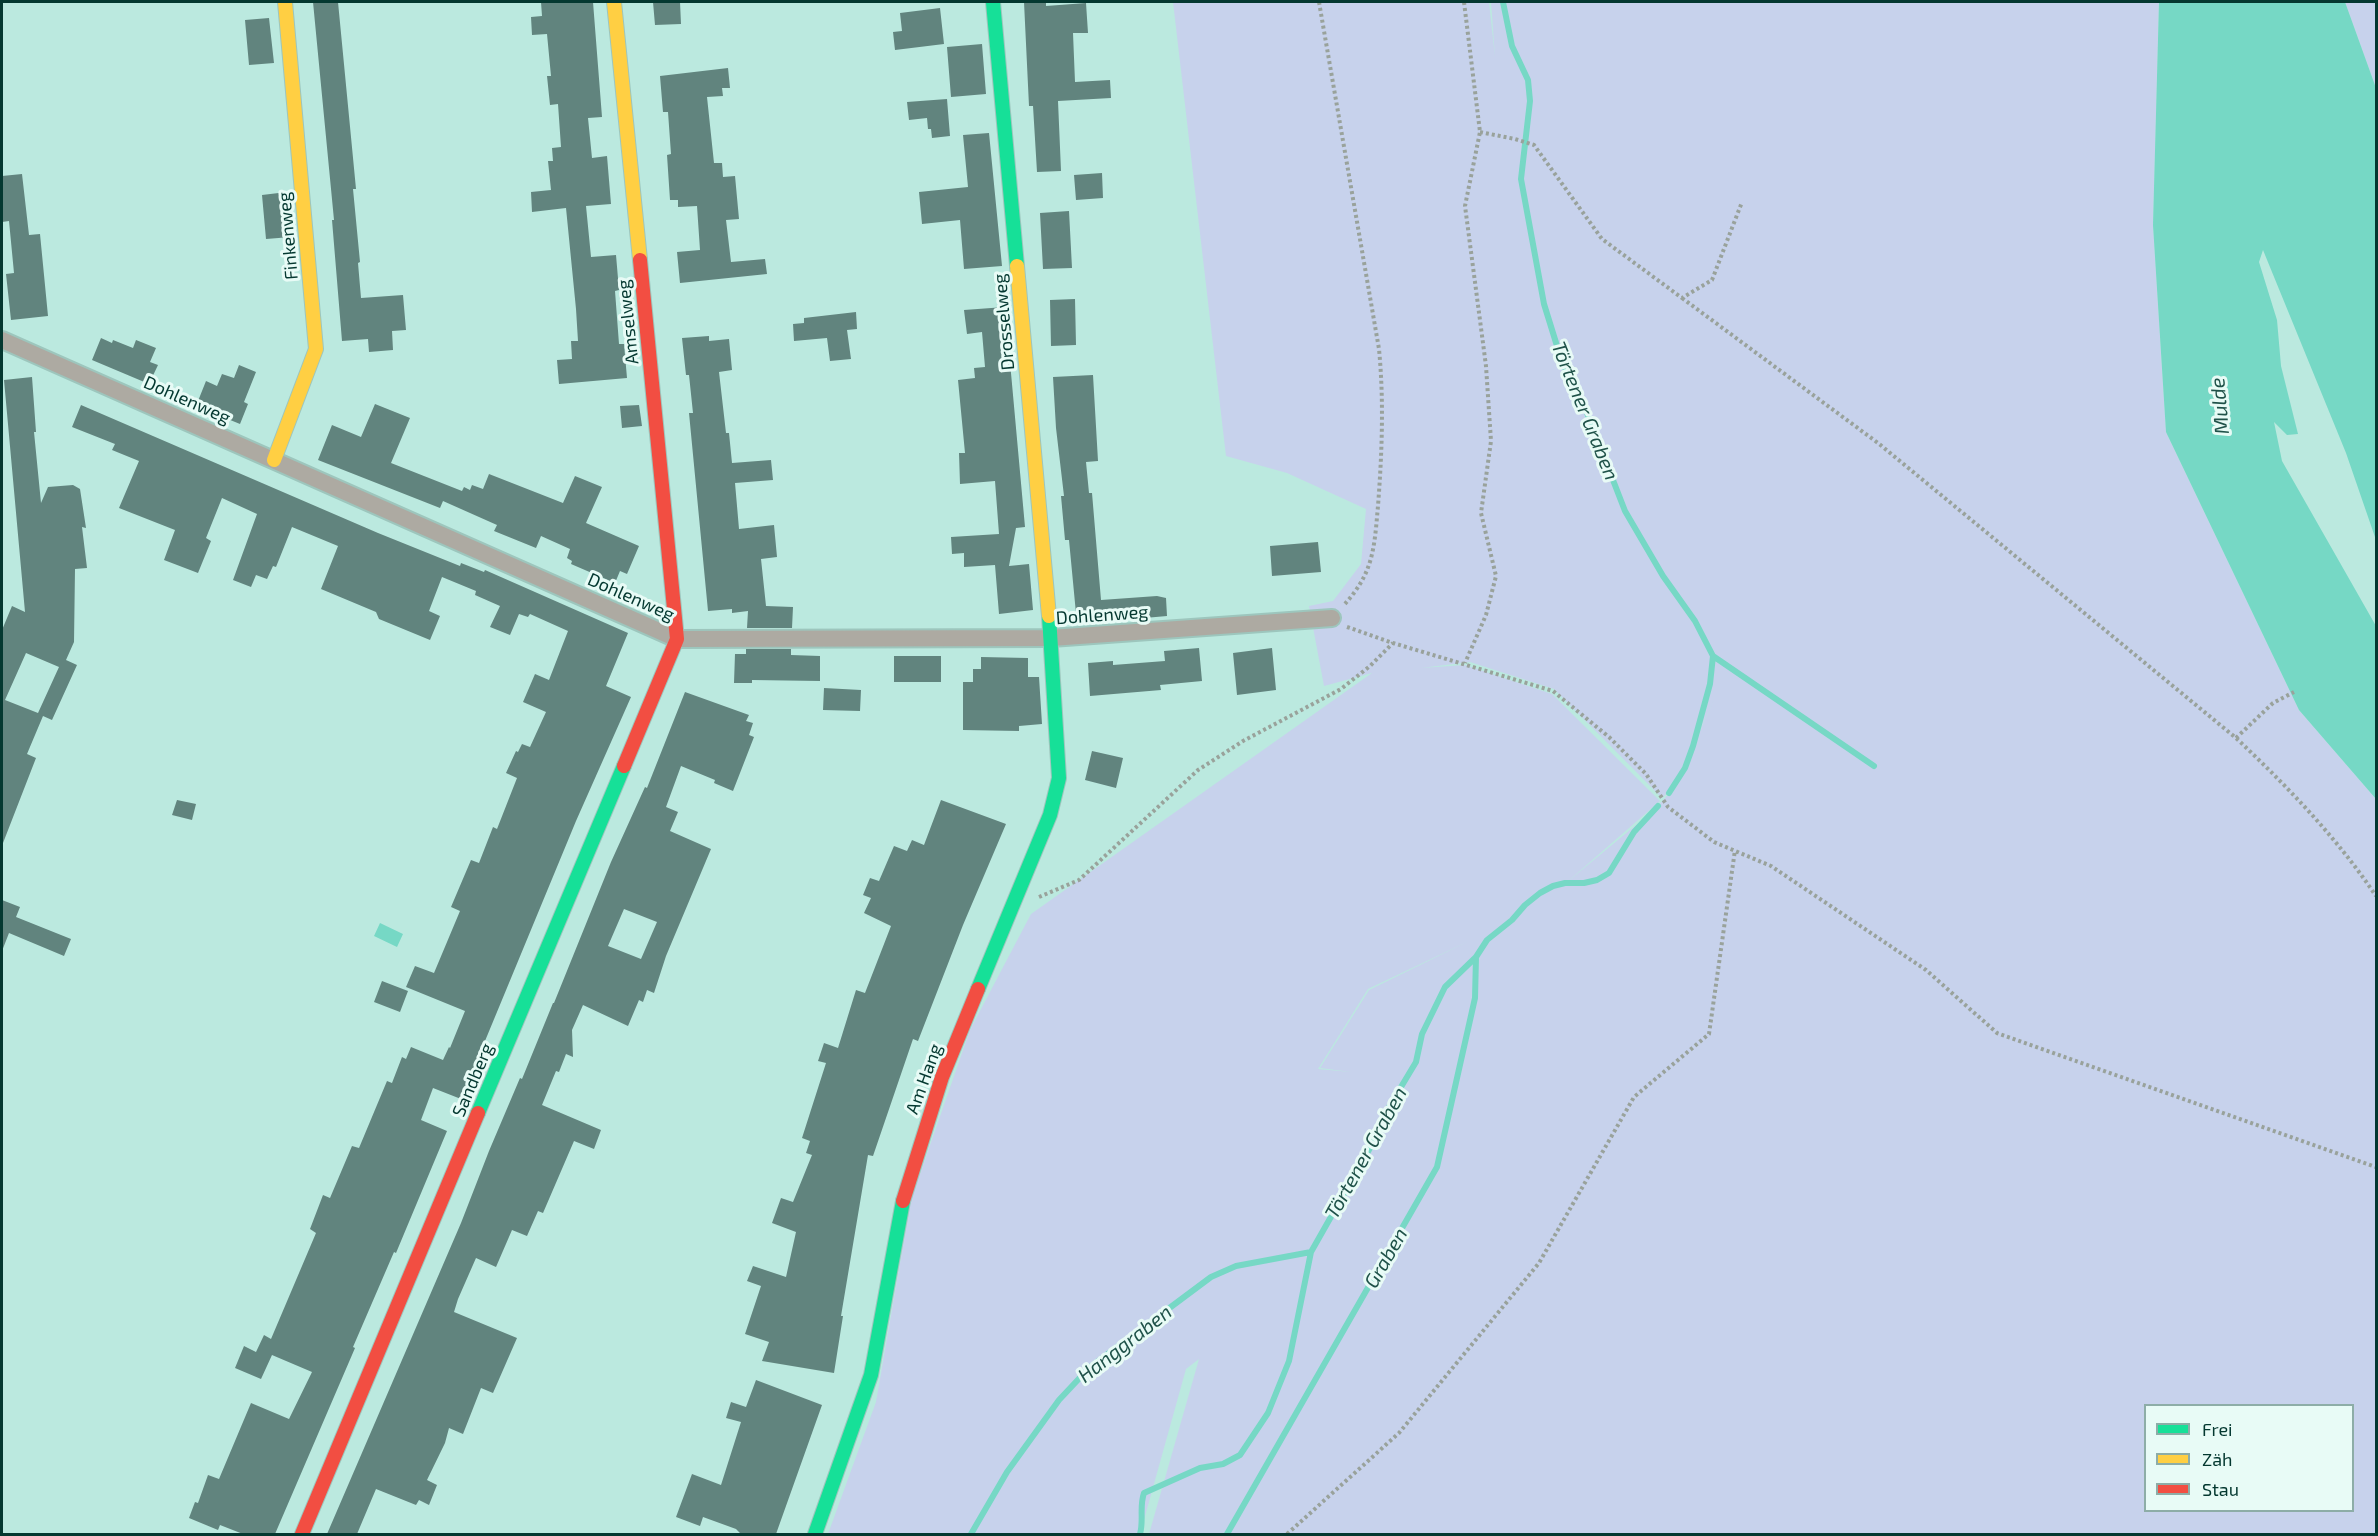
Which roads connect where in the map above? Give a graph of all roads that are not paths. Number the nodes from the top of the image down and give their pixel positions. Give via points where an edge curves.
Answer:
1 (285, 2) edge
2 (614, 2) edge
3 (993, 2) edge
4 (2, 340) edge
5 (274, 459) junction
6 (1332, 618) road end
7 (1051, 638) junction
8 (677, 639) junction
9 (302, 1534) edge
10 (814, 1534) edge

1 - 5 street, Finkenweg via 316,349
2 - 8 street, Amselweg
3 - 7 street, Drosselweg
4 - 5 street, Dohlenweg
5 - 8 street, Dohlenweg
6 - 7 street, Dohlenweg
7 - 8 street, Dohlenweg
7 - 10 street, Am Hang via 1059,778 1050,815 942,1077 903,1200 871,1375
8 - 9 street, Sandberg

